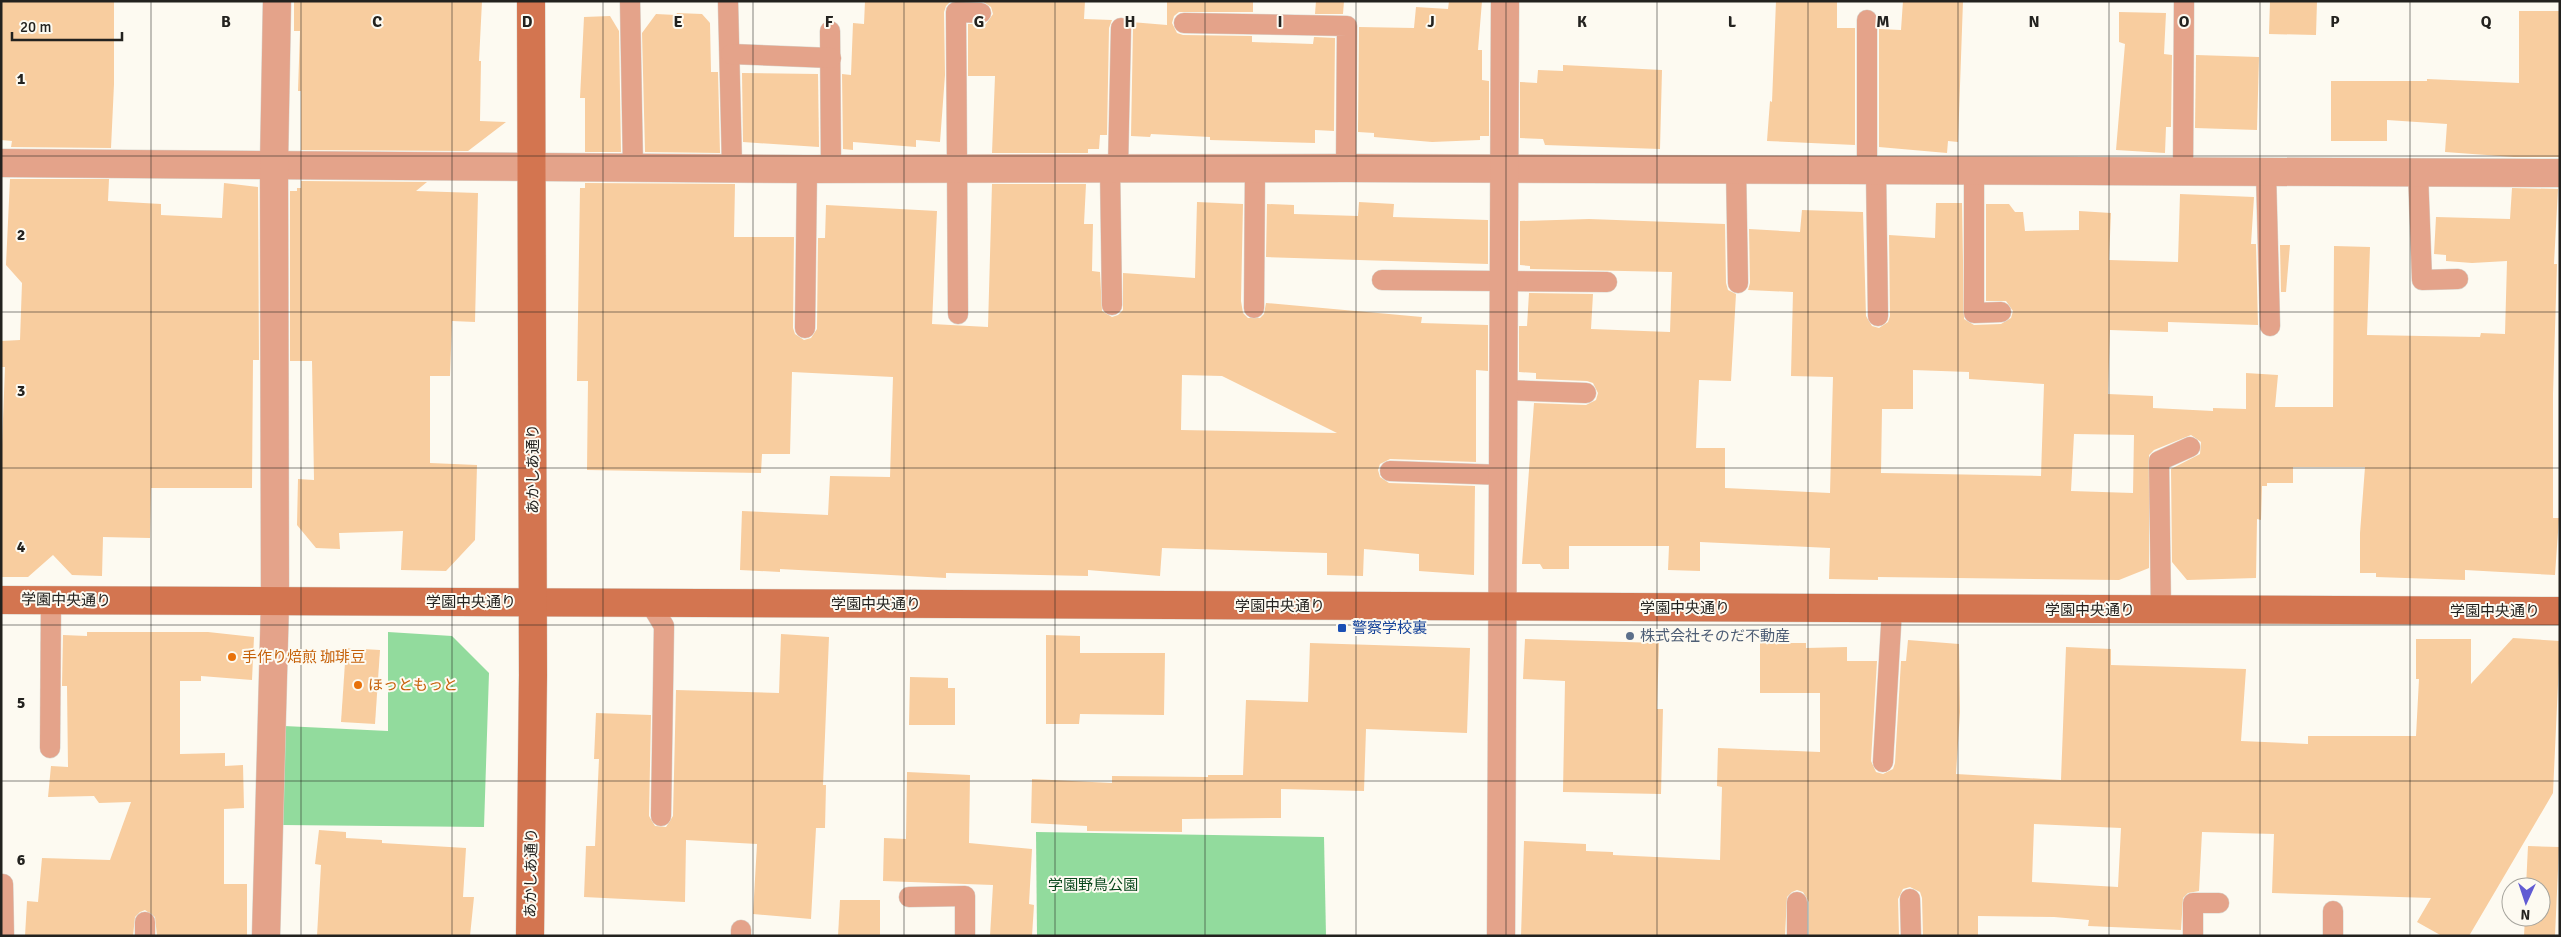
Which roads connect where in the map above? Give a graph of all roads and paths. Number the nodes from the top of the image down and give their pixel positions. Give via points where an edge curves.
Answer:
1 (277, 1) edge
2 (531, 1) edge
3 (630, 1) edge
4 (728, 1) edge
5 (1505, 1) edge
6 (2184, 1) edge
7 (981, 12) dead end
8 (1867, 20) dead end
9 (1184, 23) dead end
10 (1121, 28) dead end
11 (830, 31) dead end
12 (731, 54) junction
13 (831, 58) junction
14 (1, 163) edge
15 (274, 164) junction
16 (732, 166) junction
17 (633, 167) junction
18 (531, 168) junction
19 (819, 168) junction
20 (959, 168) junction
21 (1114, 168) junction
22 (1346, 168) junction
23 (1505, 168) junction
24 (1736, 168) junction
25 (1255, 169) junction
26 (1871, 170) junction
27 (1974, 171) junction
28 (2183, 171) junction
29 (2266, 172) junction
30 (2418, 172) junction
31 (2560, 173) edge
32 (1382, 280) dead end
33 (2458, 280) dead end
34 (1504, 282) junction
35 (1607, 282) dead end
36 (1738, 283) dead end
37 (1112, 304) dead end
38 (1254, 308) dead end
39 (2001, 312) dead end
40 (958, 314) dead end
41 (1878, 316) dead end
42 (2270, 326) dead end
43 (805, 328) dead end
44 (1503, 390) junction
45 (1586, 393) dead end
46 (2190, 447) dead end
47 (1390, 472) dead end
48 (1503, 475) junction
49 (1, 600) edge
50 (51, 600) junction
51 (275, 602) junction
52 (533, 603) junction
53 (650, 603) junction
54 (1502, 607) junction
55 (1892, 609) junction
56 (2161, 610) junction
57 (2560, 611) edge
58 (50, 748) dead end
59 (1883, 762) dead end
60 (661, 816) dead end
61 (3, 884) dead end
62 (910, 897) dead end
63 (1910, 899) dead end
64 (1797, 902) dead end
65 (2219, 903) dead end
66 (2333, 911) dead end
67 (4, 936) edge
68 (266, 936) edge
69 (530, 936) edge
70 (965, 936) edge
71 (1501, 936) edge
72 (1797, 936) edge
73 (1911, 936) edge
74 (2193, 936) edge
75 (2333, 936) edge

1 - 15 street
2 - 18 street, あかしあ通り
3 - 17 lane
4 - 12 lane
5 - 23 street
6 - 28 lane
7 - 20 lane via 956,12
8 - 26 lane
9 - 22 lane via 1347,26
10 - 21 lane
11 - 13 lane
12 - 13 lane
12 - 16 lane
13 - 19 lane
14 - 15 street
15 - 18 street
15 - 51 street
16 - 17 street
16 - 19 street
17 - 18 street
18 - 52 street, あかしあ通り
19 - 20 street
19 - 43 lane
20 - 21 street
20 - 40 lane
21 - 25 street
21 - 37 lane
22 - 23 street
22 - 25 street
23 - 24 street
23 - 34 street
24 - 26 street
24 - 36 lane
25 - 38 lane
26 - 27 street
26 - 41 lane
27 - 28 street
27 - 39 lane via 1974,312
28 - 29 street
29 - 30 street
29 - 42 lane
30 - 31 street
30 - 33 lane via 2422,280
32 - 34 lane
34 - 35 lane
34 - 44 street
44 - 45 lane
44 - 48 street
46 - 56 lane via 2159,461
47 - 48 lane
48 - 54 street
49 - 50 street, 学園中央通り
50 - 51 street, 学園中央通り
50 - 58 lane
51 - 52 street, 学園中央通り
51 - 68 street
52 - 53 street, 学園中央通り
52 - 69 street, あかしあ通り
53 - 54 street, 学園中央通り
53 - 60 lane via 664,626
54 - 55 street, 学園中央通り
54 - 71 street
55 - 56 street, 学園中央通り
55 - 59 lane
56 - 57 street, 学園中央通り
61 - 67 lane
62 - 70 lane via 965,896
63 - 73 lane
64 - 72 lane
65 - 74 lane via 2193,903
66 - 75 lane

